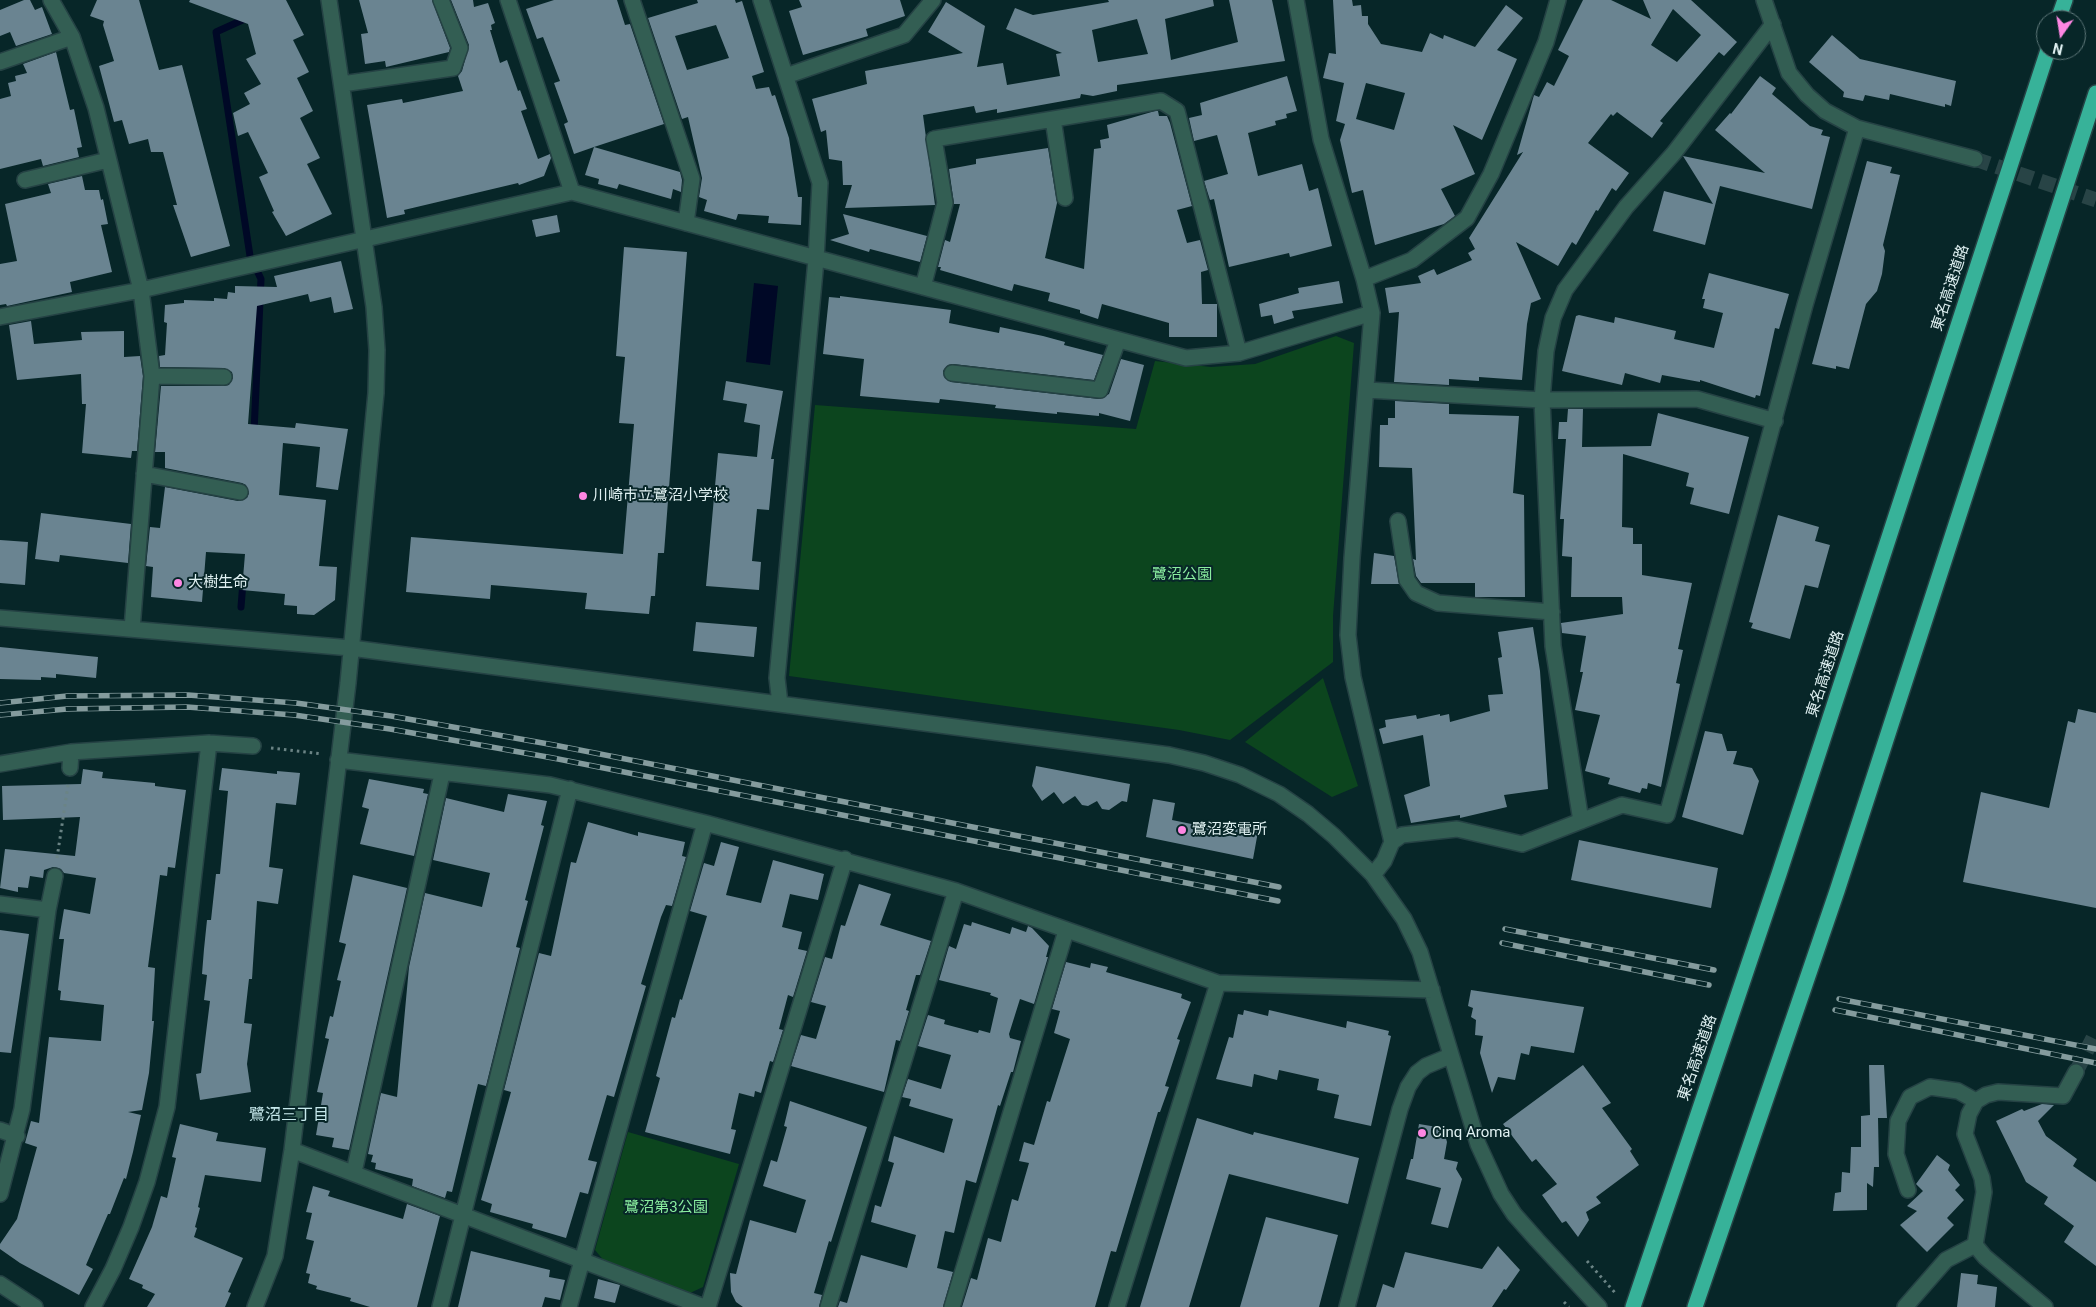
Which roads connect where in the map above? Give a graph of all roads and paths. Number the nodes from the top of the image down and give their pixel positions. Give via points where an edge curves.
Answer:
1 (51, 0) edge
2 (329, 0) edge
3 (442, 0) edge
4 (508, 0) edge
5 (632, 0) edge
6 (934, 0) edge
7 (1296, 0) edge
8 (1558, 0) edge
9 (1764, 0) edge
10 (765, 1) edge
11 (1773, 24) junction
12 (72, 37) junction
13 (2045, 60) edge
14 (0, 62) edge
15 (786, 76) junction
16 (342, 84) junction
17 (2096, 93) edge
18 (1053, 119) junction
19 (1856, 128) junction
20 (108, 160) junction
21 (1974, 160) tunnel mouth
22 (25, 180) dead end
23 (572, 192) junction
24 (1065, 198) dead end
25 (686, 223) junction
26 (364, 239) junction
27 (816, 260) junction
28 (1364, 279) junction
29 (923, 287) junction
30 (142, 290) junction
31 (1372, 313) junction
32 (0, 317) edge
33 (1118, 340) junction
34 (1239, 353) junction
35 (952, 373) dead end
36 (152, 376) junction
37 (224, 377) dead end
38 (1368, 390) junction
39 (1542, 400) junction
40 (1775, 421) junction
41 (144, 474) junction
42 (240, 492) dead end
43 (1398, 521) dead end
44 (1552, 612) junction
45 (0, 618) edge
46 (132, 629) junction
47 (351, 648) junction
48 (780, 704) junction
49 (209, 743) junction
50 (253, 746) joint
51 (71, 752) junction
52 (322, 754) dead end
53 (338, 760) junction
54 (0, 764) edge
55 (70, 768) joint
56 (442, 774) junction
57 (570, 789) junction
58 (1581, 820) junction
59 (705, 823) junction
60 (1392, 842) junction
61 (845, 859) junction
62 (1373, 875) junction
63 (55, 876) joint
64 (956, 891) junction
65 (0, 904) edge
66 (48, 910) junction
67 (1066, 931) junction
68 (1218, 983) junction
69 (1432, 990) junction
70 (1450, 1056) junction
71 (2076, 1072) tunnel mouth
72 (1976, 1101) junction
73 (0, 1130) edge
74 (17, 1136) junction
75 (292, 1150) junction
76 (354, 1172) junction
77 (1908, 1190) dead end
78 (0, 1194) edge
79 (462, 1215) junction
80 (1975, 1245) junction
81 (581, 1259) junction
82 (1587, 1261) dead end
83 (0, 1284) edge
84 (1564, 1302) dead end
85 (1627, 1304) edge
86 (35, 1307) edge
87 (93, 1307) edge
88 (255, 1307) edge
89 (440, 1307) edge
90 (569, 1307) edge
91 (706, 1307) edge
92 (828, 1307) edge
93 (952, 1307) edge
94 (1118, 1307) edge
95 (1347, 1307) edge
96 (1569, 1307) edge
97 (1599, 1307) edge
98 (1695, 1307) edge
99 (1905, 1307) edge
100 (2045, 1307) edge

1 - 12 street
2 - 16 street
3 - 16 street via 460,48 453,68
4 - 23 street
5 - 25 street via 692,179
6 - 15 street via 904,34
7 - 28 street via 1321,139
8 - 28 street via 1546,42 1491,174 1467,218 1412,260
9 - 11 street
10 - 15 street
11 - 19 street via 1789,73 1825,111
11 - 39 street via 1674,153 1626,207 1565,290 1553,318 1546,351
12 - 14 street
12 - 20 street via 96,108
13 - 85 highway, 東名高速道路 via 1779,874
15 - 27 street via 820,183
16 - 26 street
17 - 98 highway via 1837,891
18 - 24 street
18 - 29 street via 934,139 945,203
18 - 34 street via 1160,101 1177,111
19 - 21 street
19 - 40 street
20 - 22 street
20 - 30 street
23 - 25 street
23 - 26 street
25 - 27 street
26 - 30 street
26 - 47 street via 374,307 376,393
27 - 29 street
27 - 48 street via 777,678
28 - 31 street
29 - 33 street
30 - 32 street
30 - 36 street
31 - 34 street
31 - 38 street
33 - 34 street via 1186,358
33 - 35 street via 1100,390
36 - 37 street
36 - 41 street
38 - 39 street
38 - 60 street via 1348,635 1353,677
39 - 40 street via 1698,399
39 - 44 street
40 - 58 street via 1667,815 1622,805
41 - 42 street
41 - 46 street
43 - 44 street via 1407,580 1416,593 1438,603
44 - 58 street via 1553,646
45 - 46 street
46 - 47 street
47 - 48 street
47 - 53 street
48 - 62 street via 1160,754 1204,763 1240,775 1279,794 1334,836
49 - 50 street
49 - 51 street
49 - 87 street via 167,1107 132,1226
50 - 52 path
51 - 54 street
51 - 55 street
53 - 56 street
53 - 75 street
55 - 63 path
56 - 57 street
56 - 76 street
57 - 59 street
57 - 79 street
58 - 60 street via 1522,844 1457,829 1402,835
59 - 61 street
59 - 81 street
60 - 62 street via 1384,861
61 - 64 street
61 - 91 street
62 - 69 street via 1404,919 1420,952
63 - 66 street
64 - 67 street
64 - 92 street
65 - 66 street
66 - 74 street
67 - 68 street
67 - 93 street
68 - 69 street
68 - 94 street
69 - 70 street
70 - 95 street via 1426,1066 1408,1087
70 - 97 street via 1478,1144 1501,1194 1514,1214
71 - 72 street via 2063,1096 1998,1092 1986,1094
72 - 77 street via 1958,1091 1930,1087 1910,1097 1898,1121 1896,1154
72 - 80 street via 1969,1114 1965,1134 1980,1170 1984,1192
73 - 74 street
74 - 78 street
75 - 76 street
75 - 88 street via 275,1256
76 - 79 street
79 - 81 street
79 - 89 street
80 - 99 street via 1946,1260
80 - 100 street
81 - 90 street
81 - 91 street
82 - 85 path
83 - 86 street
84 - 96 path

